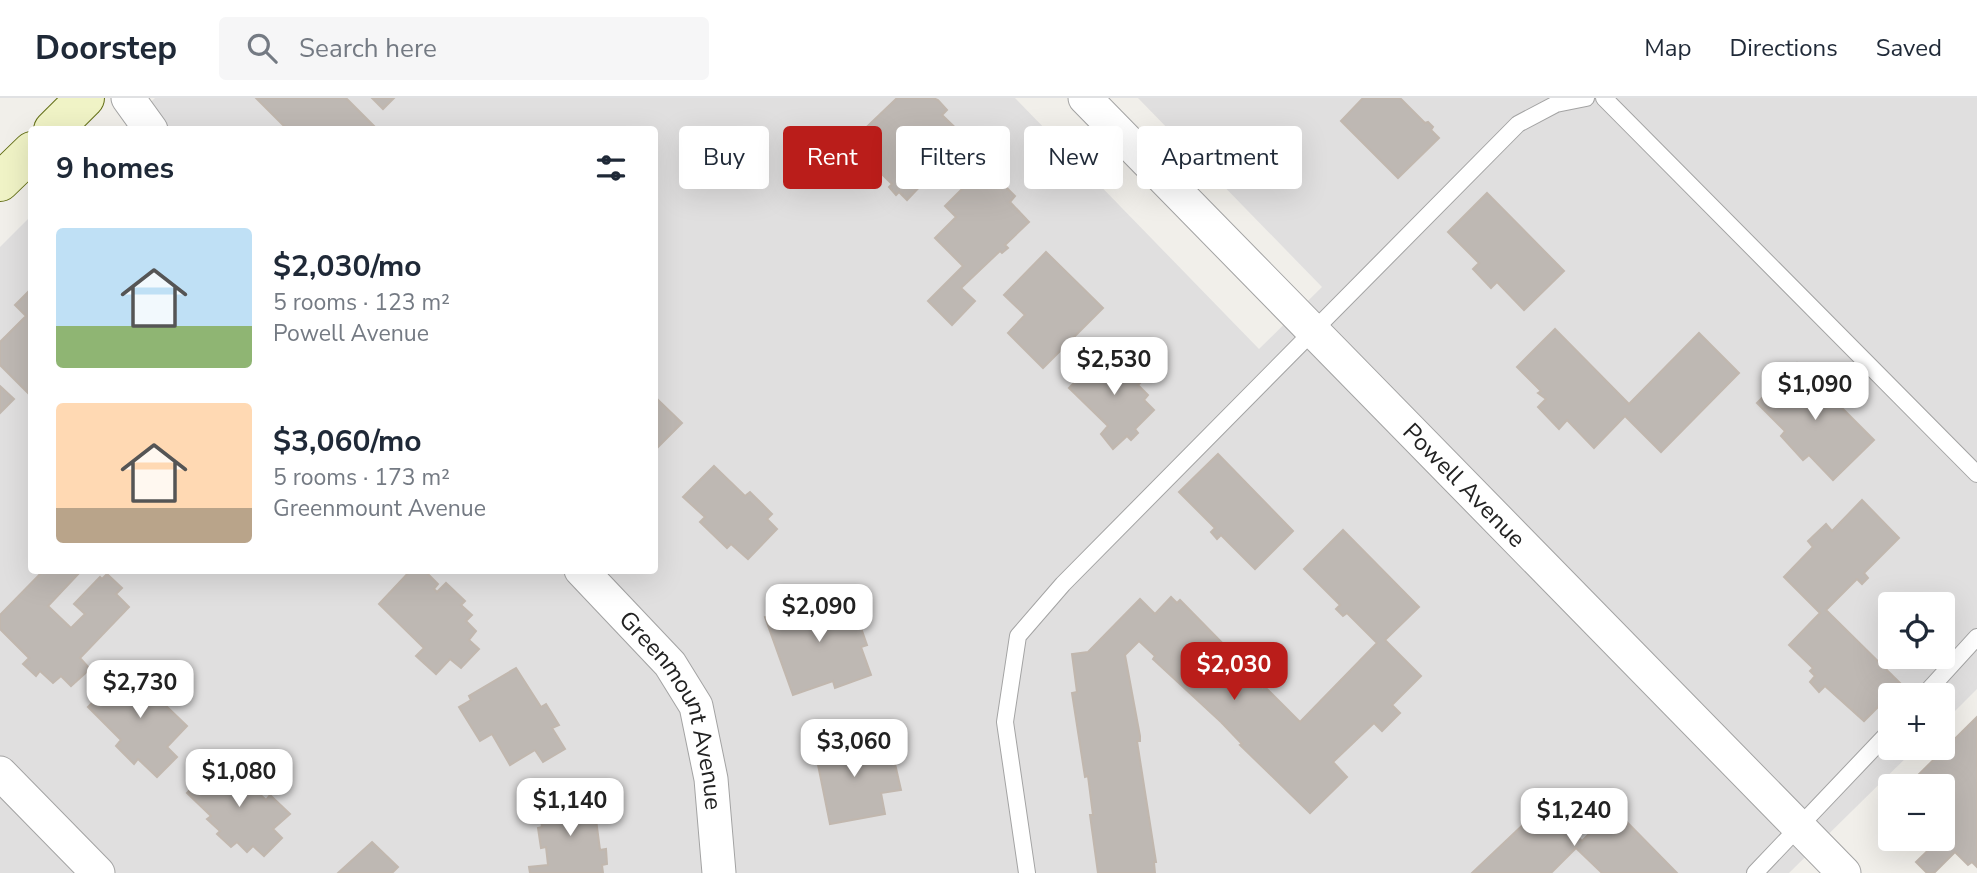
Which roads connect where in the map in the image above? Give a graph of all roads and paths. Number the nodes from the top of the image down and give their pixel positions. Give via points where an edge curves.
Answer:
1 (85, 98) edge
2 (128, 98) edge
3 (1085, 98) edge
4 (1586, 98) edge
5 (1604, 98) edge
6 (57, 126) edge
7 (148, 126) edge
8 (28, 155) edge
9 (0, 182) edge
10 (1312, 332) junction
11 (1977, 474) edge
12 (584, 574) edge
13 (1977, 637) edge
14 (1934, 683) edge
15 (1878, 744) edge
16 (0, 773) edge
17 (1800, 828) junction
18 (98, 873) edge
19 (719, 873) edge
20 (1027, 873) edge
21 (1755, 873) edge
22 (1844, 873) edge

1 - 6 street
2 - 7 street
3 - 10 street, Powell Avenue
4 - 10 lane via 1556,104 1518,124
5 - 11 lane
8 - 9 street
10 - 17 street, Powell Avenue
10 - 20 lane via 1063,584 1018,636 1005,722
12 - 19 street, Greenmount Avenue via 670,664 696,706 711,779
13 - 14 lane
15 - 17 lane
16 - 18 street
17 - 21 lane
17 - 22 street, Powell Avenue

